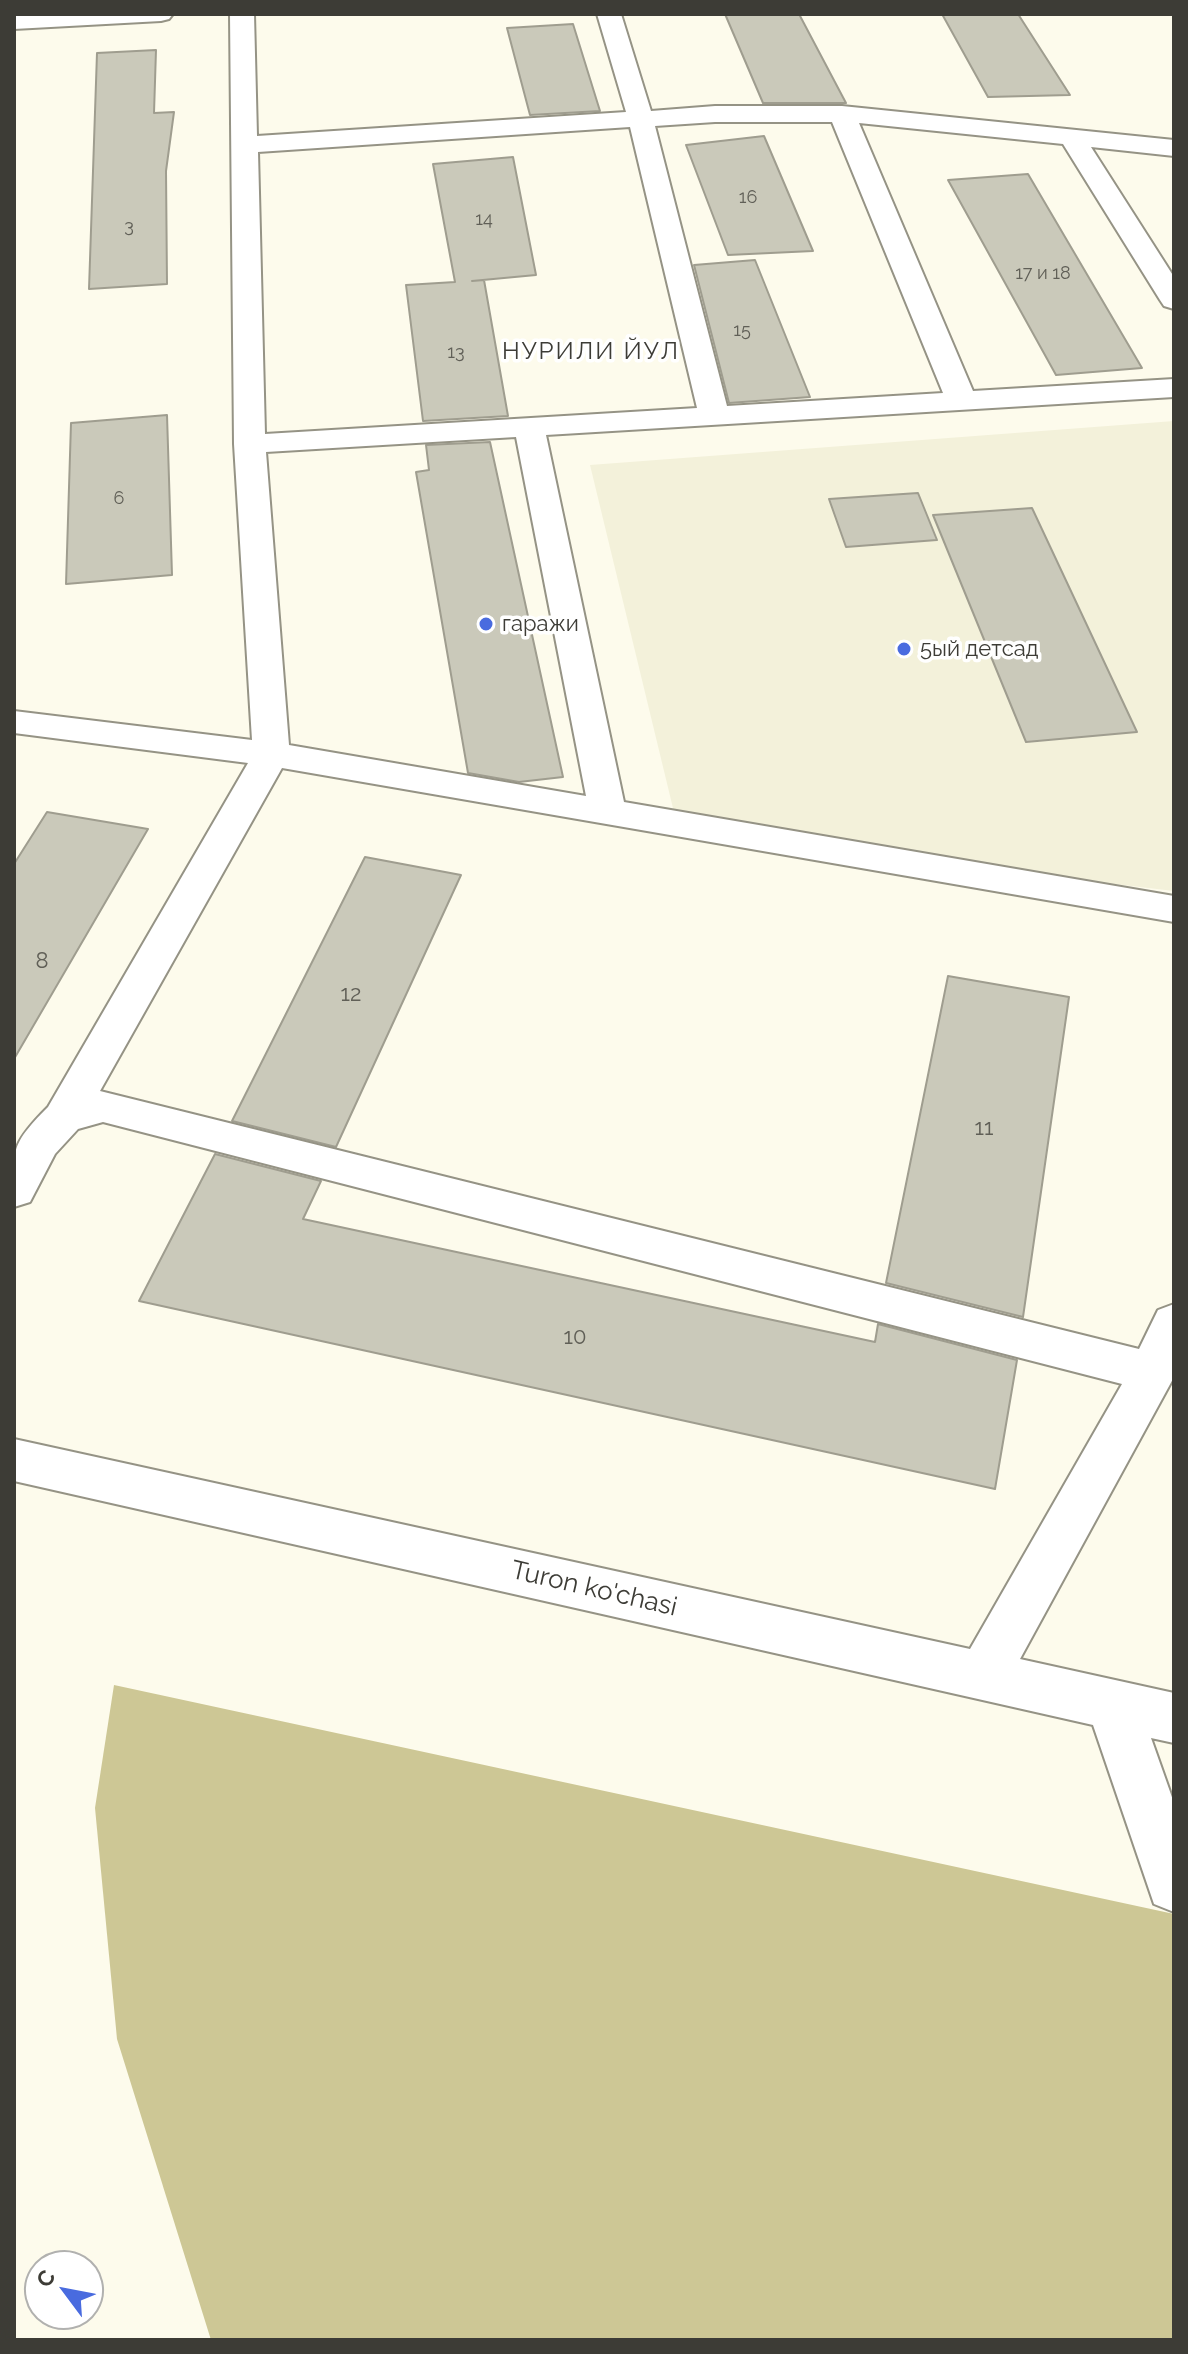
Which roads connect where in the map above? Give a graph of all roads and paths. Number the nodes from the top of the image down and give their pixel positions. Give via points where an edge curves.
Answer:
1 (161, 14) edge
2 (242, 14) edge
3 (609, 14) edge
4 (14, 22) edge
5 (842, 114) junction
6 (641, 119) junction
7 (1071, 136) junction
8 (245, 145) junction
9 (1174, 148) edge
10 (1174, 300) edge
11 (1174, 388) edge
12 (962, 401) junction
13 (714, 416) junction
14 (529, 427) junction
15 (250, 444) junction
16 (14, 722) edge
17 (271, 754) junction
18 (608, 814) junction
19 (1174, 909) edge
20 (63, 1118) junction
21 (14, 1190) edge
22 (1174, 1323) edge
23 (1153, 1372) junction
24 (14, 1460) edge
25 (983, 1676) junction
26 (1113, 1704) junction
27 (1174, 1718) edge
28 (1174, 1884) edge

1 - 4 street
2 - 8 street
3 - 6 street
5 - 6 street
5 - 7 street
5 - 12 street
6 - 8 street
6 - 13 street
7 - 9 street
7 - 10 street
8 - 15 street
11 - 12 street
12 - 13 street
13 - 14 street
14 - 15 street
14 - 18 street
15 - 17 street
16 - 17 street
17 - 18 street
17 - 20 street
18 - 19 street
20 - 21 street via 39,1143
20 - 23 street via 103,1106
22 - 23 street
23 - 25 street
24 - 25 street, Turon ko'chasi
25 - 26 street, Turon ko'chasi
26 - 27 street, Turon ko'chasi
26 - 28 street

